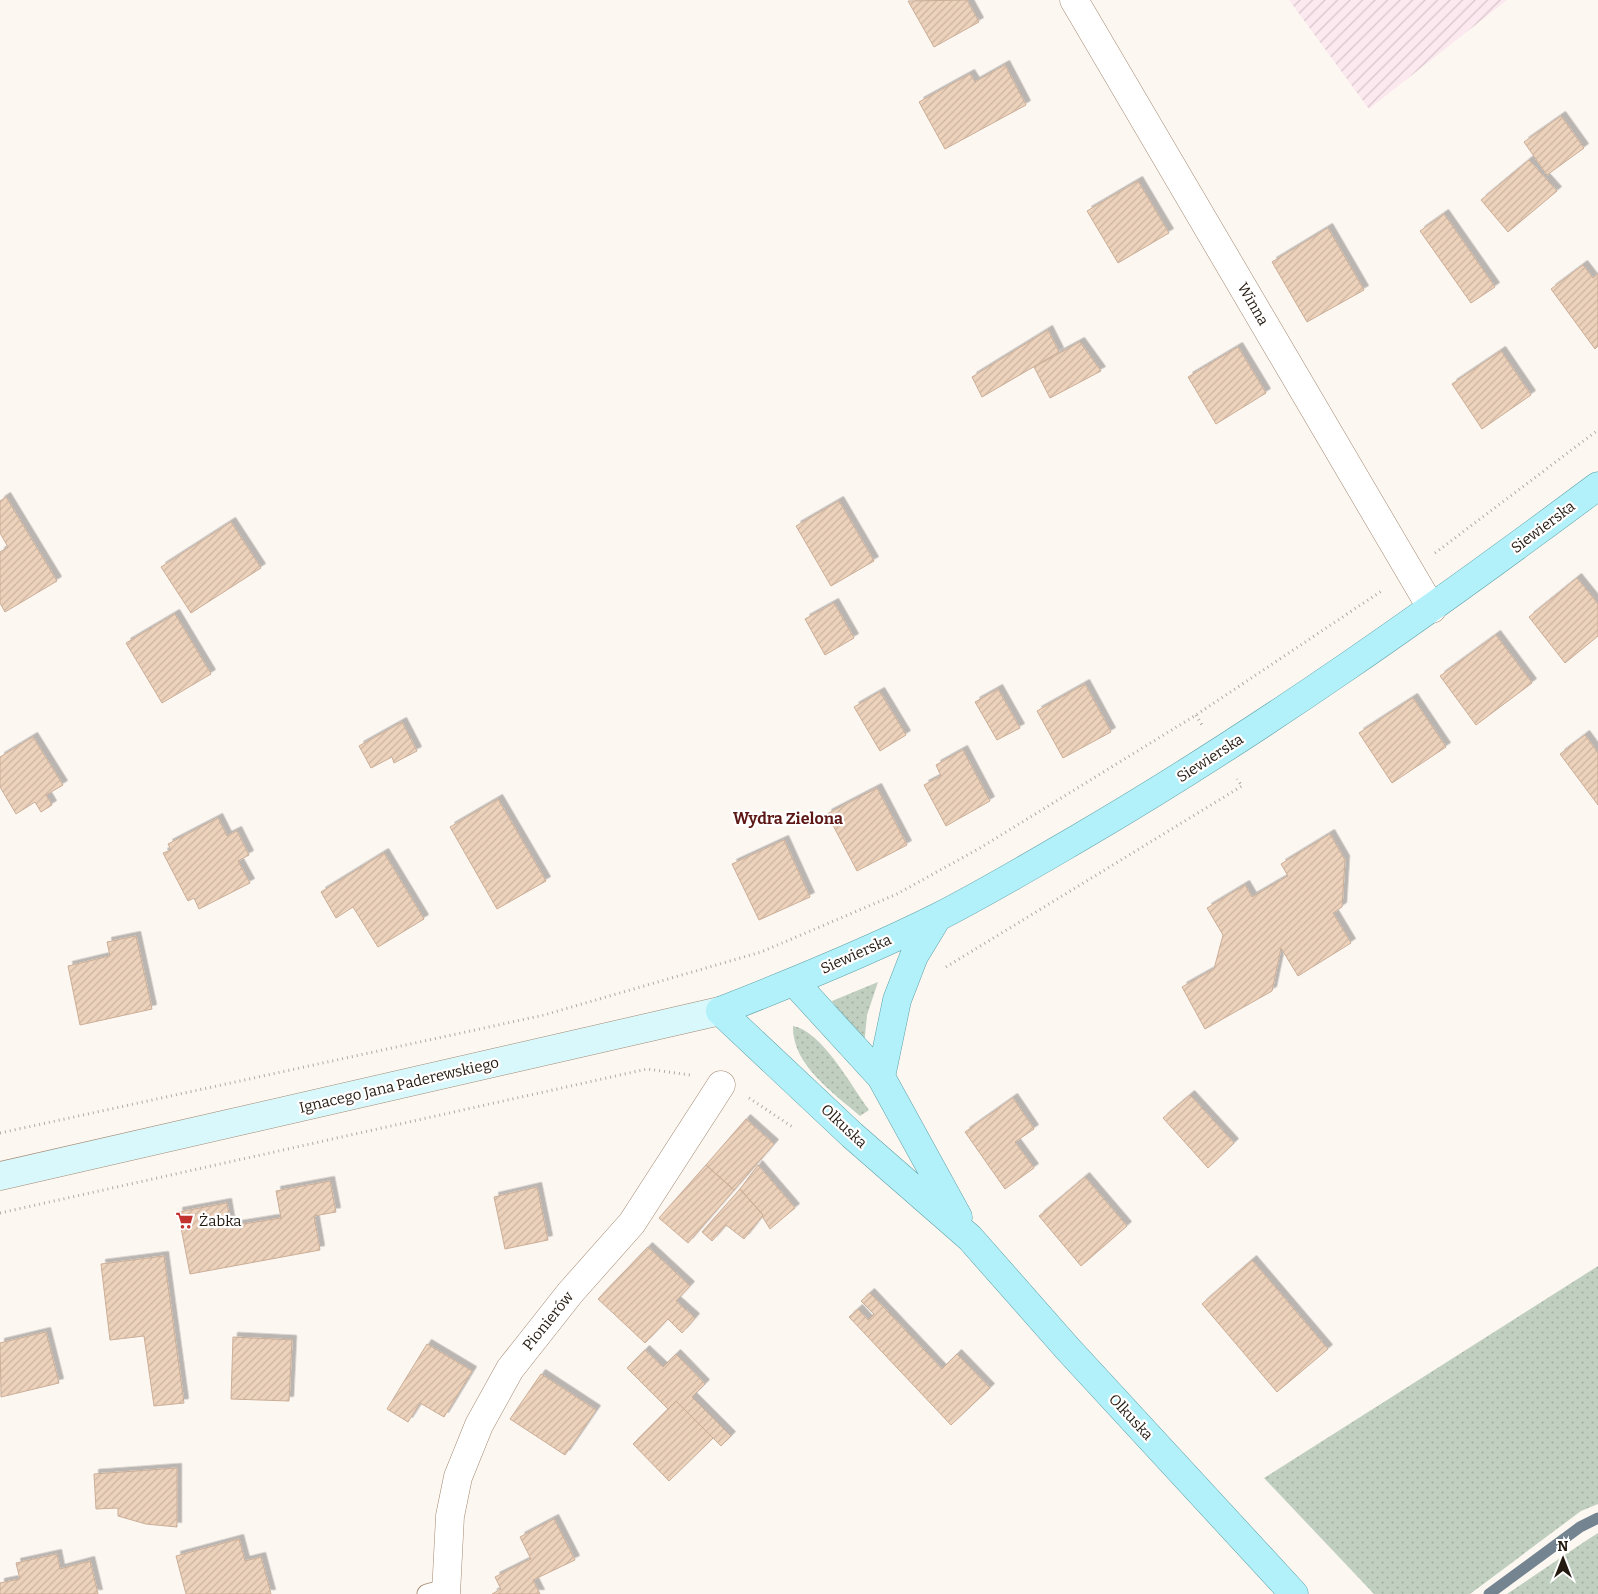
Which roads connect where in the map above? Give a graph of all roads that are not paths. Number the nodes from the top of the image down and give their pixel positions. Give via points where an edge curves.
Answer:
1 (1074, 0) edge
2 (1598, 486) edge
3 (1432, 609) junction
4 (937, 918) junction
5 (794, 982) junction
6 (720, 1011) junction
7 (881, 1077) junction
8 (721, 1085) road end
9 (0, 1176) edge
10 (970, 1238) junction
11 (439, 1592) edge
12 (1294, 1594) edge

1 - 3 street, Winna
2 - 3 main road, Siewierska
3 - 4 main road, Siewierska via 1219,754 997,886
4 - 5 main road, Siewierska
4 - 7 main road via 914,956 897,1000
5 - 6 main road, Ignacego Jana Paderewskiego
5 - 7 main road, Olkuska
6 - 9 main road, Ignacego Jana Paderewskiego
6 - 10 main road, Olkuska
7 - 10 main road, Olkuska
8 - 11 street, Pionierów via 632,1224 570,1293 510,1369 479,1425 458,1477
10 - 12 main road, Olkuska

